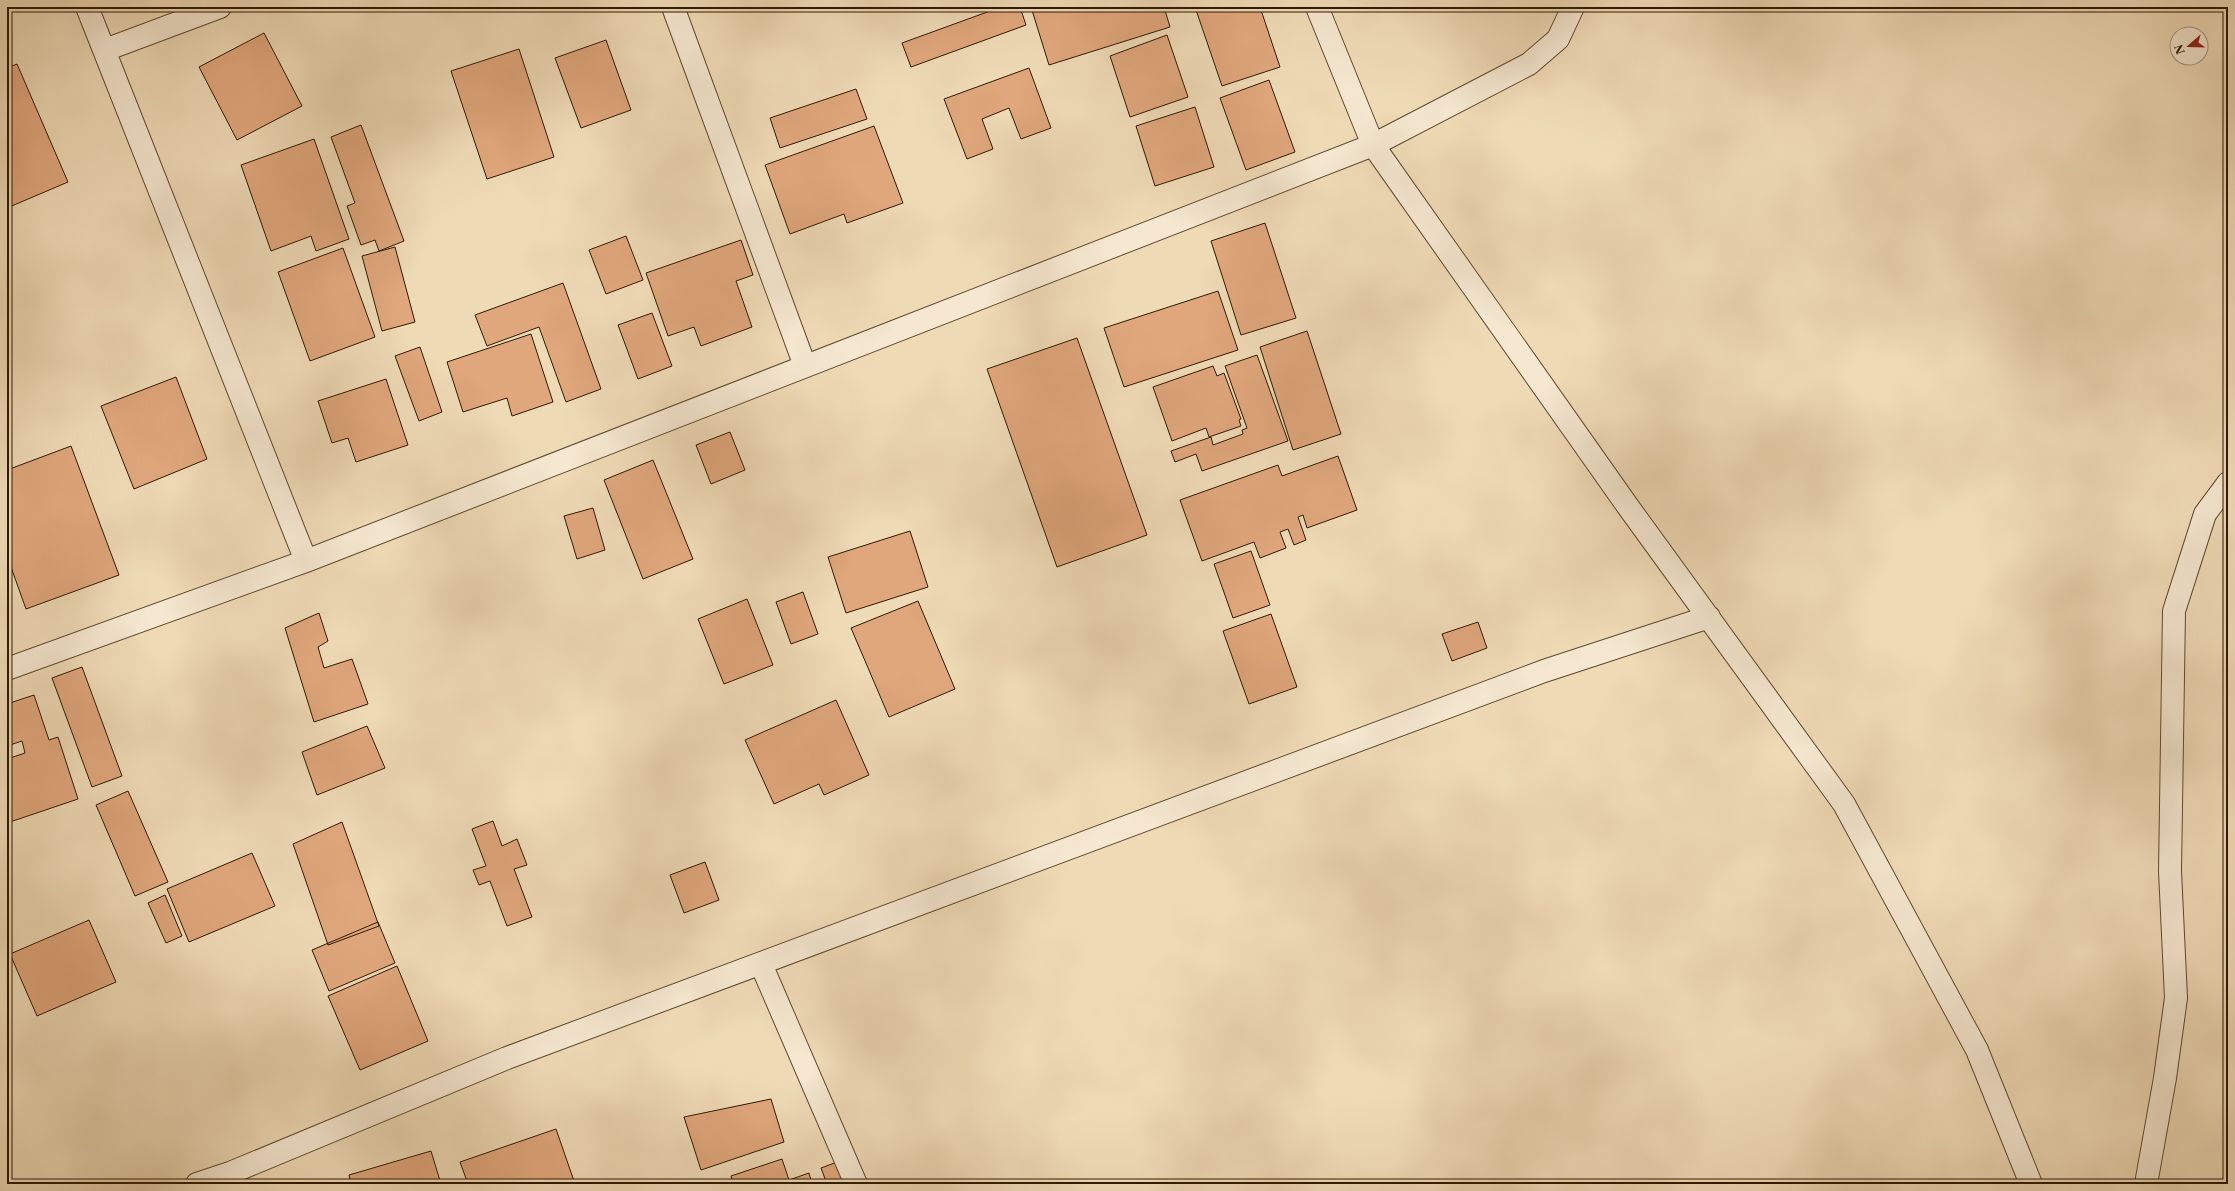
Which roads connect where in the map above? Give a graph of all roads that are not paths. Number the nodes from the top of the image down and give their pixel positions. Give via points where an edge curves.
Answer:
1 (88, 7) edge
2 (220, 7) edge
3 (673, 7) edge
4 (1317, 7) edge
5 (1573, 7) edge
6 (105, 50) junction
7 (1373, 145) junction
8 (805, 366) junction
9 (2228, 483) edge
10 (306, 561) junction
11 (1709, 617) junction
12 (7, 670) edge
13 (761, 964) junction
14 (197, 1184) edge
15 (856, 1184) edge
16 (2031, 1184) edge
17 (2146, 1184) edge

1 - 6 street
2 - 6 street
3 - 8 street
4 - 7 street
5 - 7 street via 1558,39 1529,64
6 - 10 street
7 - 8 street
7 - 11 street
8 - 10 street
9 - 17 street via 2205,514 2174,611 2170,871 2176,998
10 - 12 street
11 - 13 street via 1544,671
11 - 16 street via 1844,804 1977,1050
13 - 14 street via 507,1058 230,1173
13 - 15 street

